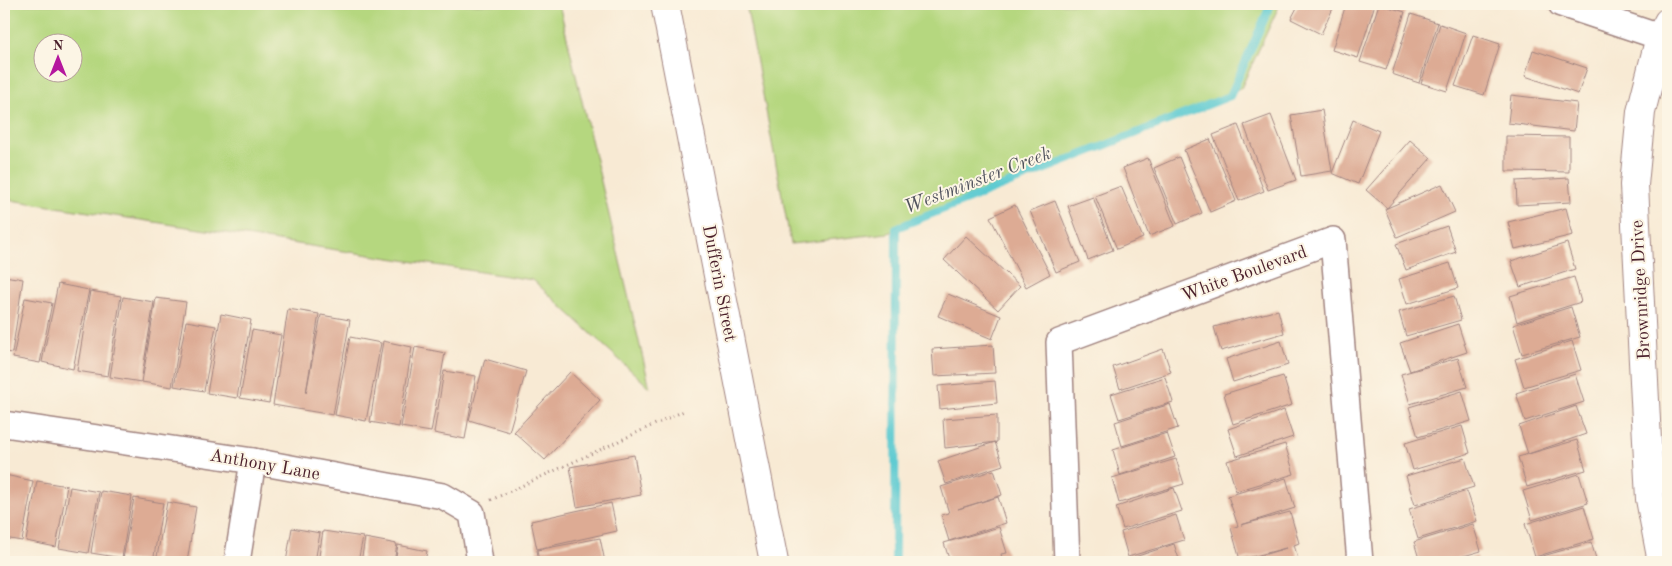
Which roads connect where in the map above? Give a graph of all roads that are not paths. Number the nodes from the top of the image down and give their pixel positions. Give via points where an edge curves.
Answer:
1 (665, 4) edge
2 (1561, 4) edge
3 (1664, 30) edge
4 (4, 424) edge
5 (253, 461) junction
6 (237, 562) edge
7 (480, 562) edge
8 (774, 562) edge
9 (1067, 562) edge
10 (1360, 562) edge
11 (1662, 562) edge

1 - 8 main road, Dufferin Street
2 - 3 street
3 - 11 main road, Brownridge Drive via 1641,112 1634,185 1650,499
4 - 5 street, Anthony Lane
5 - 6 street
5 - 7 street, Anthony Lane via 443,496 472,513
9 - 10 street, White Boulevard via 1059,342 1332,240

